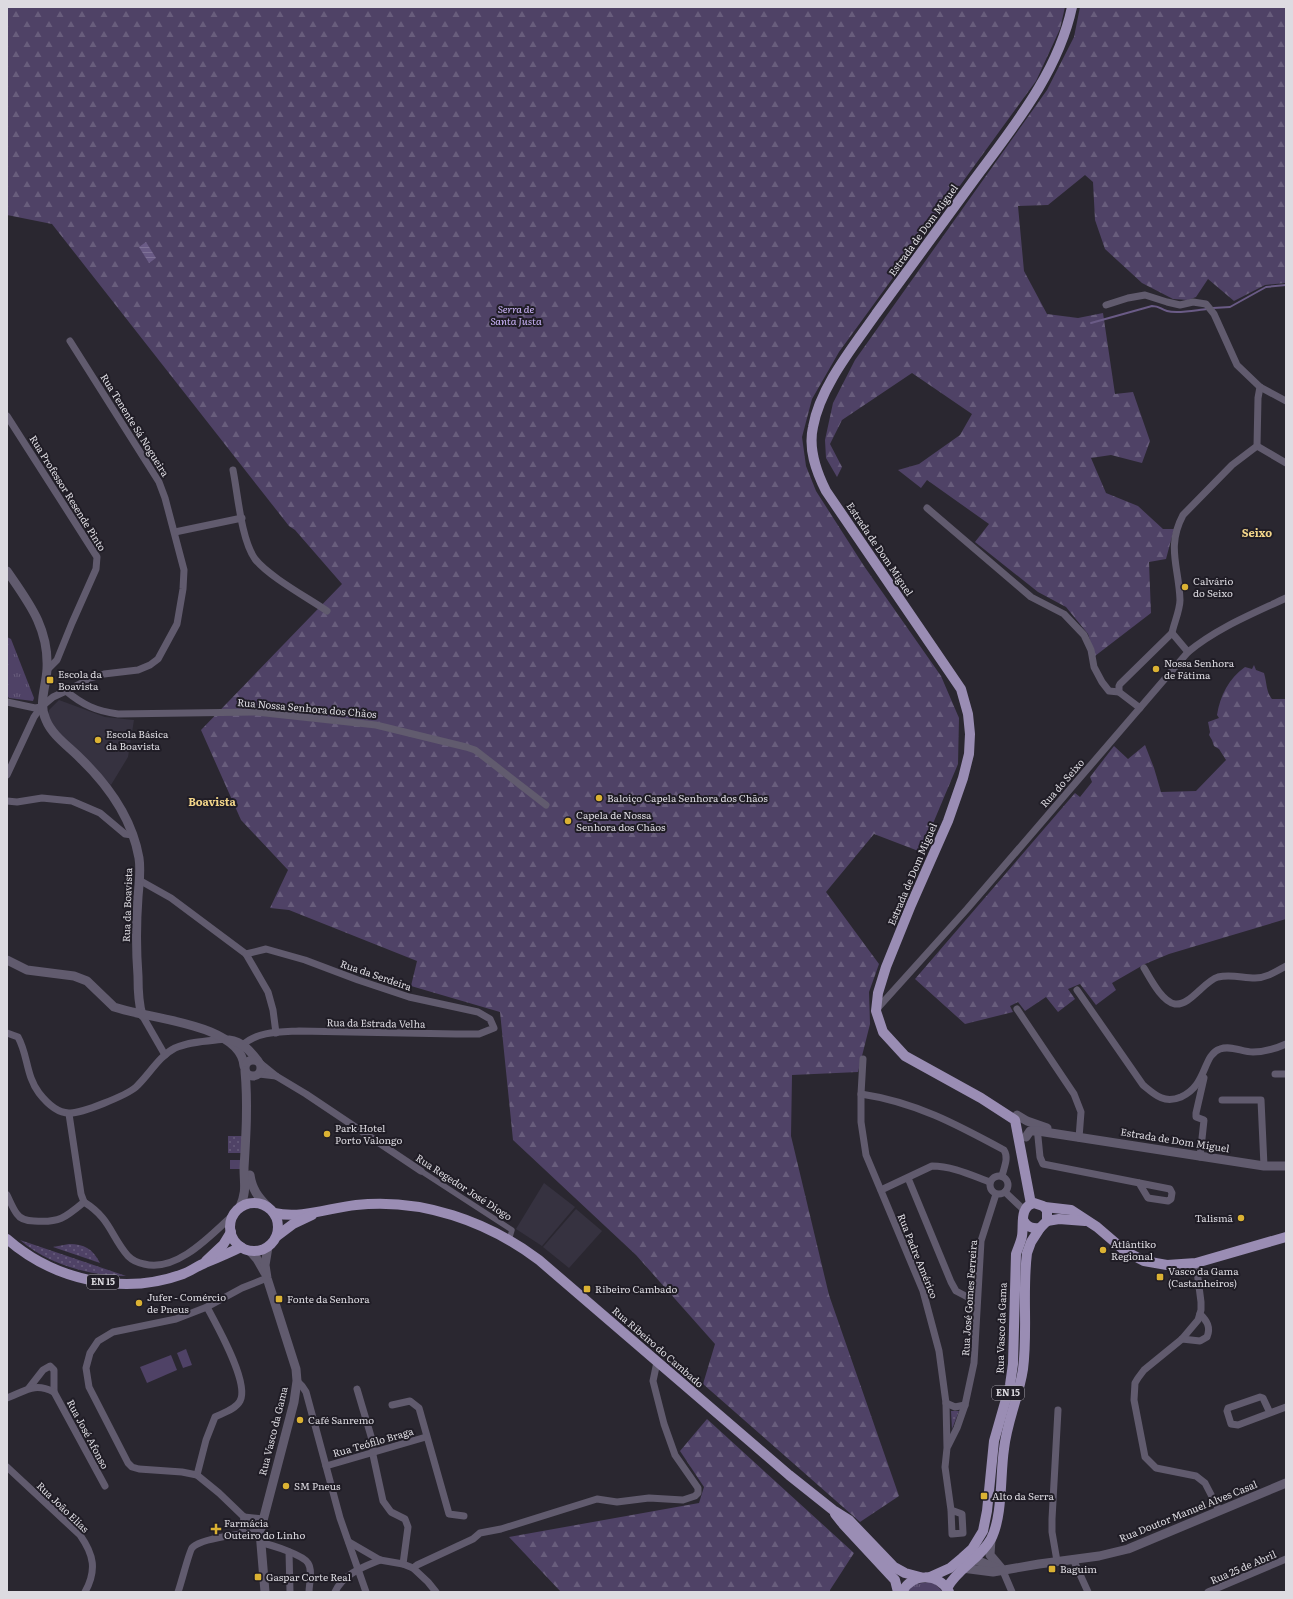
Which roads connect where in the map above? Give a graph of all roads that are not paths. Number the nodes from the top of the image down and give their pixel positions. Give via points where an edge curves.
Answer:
1 (1072, 7) edge
2 (1106, 305) dead end
3 (70, 341) dead end
4 (1260, 386) junction
5 (1286, 401) edge
6 (7, 416) edge
7 (1257, 446) junction
8 (1286, 463) edge
9 (234, 470) dead end
10 (927, 508) dead end
11 (242, 518) junction
12 (174, 532) junction
13 (7, 570) edge
14 (1286, 598) edge
15 (327, 611) dead end
16 (1172, 633) junction
17 (61, 650) junction
18 (46, 651) junction
19 (1188, 652) junction
20 (47, 670) junction
21 (66, 691) junction
22 (1119, 692) junction
23 (7, 702) edge
24 (41, 707) junction
25 (1140, 708) junction
26 (7, 776) edge
27 (7, 802) edge
28 (546, 805) dead end
29 (132, 836) junction
30 (139, 880) junction
31 (246, 954) junction
32 (7, 960) edge
33 (1286, 966) edge
34 (1144, 968) dead end
35 (1077, 990) dead end
36 (1017, 1009) dead end
37 (876, 1010) junction
38 (142, 1015) junction
39 (494, 1028) joint
40 (7, 1033) edge
41 (276, 1033) junction
42 (256, 1037) junction
43 (226, 1039) junction
44 (243, 1042) junction
45 (1286, 1044) edge
46 (252, 1053) junction
47 (165, 1055) junction
48 (242, 1056) junction
49 (863, 1059) dead end
50 (259, 1062) junction
51 (245, 1069) junction
52 (1204, 1073) junction
53 (1275, 1074) dead end
54 (1286, 1074) edge
55 (257, 1075) junction
56 (276, 1076) junction
57 (861, 1094) junction
58 (981, 1098) junction
59 (246, 1100) junction
60 (1222, 1100) dead end
61 (69, 1114) junction
62 (1017, 1115) junction
63 (1037, 1128) junction
64 (1026, 1137) junction
65 (1080, 1138) junction
66 (246, 1154) junction
67 (1200, 1157) junction
68 (1264, 1166) junction
69 (1286, 1166) edge
70 (421, 1171) joint
71 (1002, 1176) junction
72 (908, 1178) junction
73 (990, 1182) junction
74 (1139, 1183) dead end
75 (881, 1190) junction
76 (1005, 1192) junction
77 (996, 1194) junction
78 (7, 1195) edge
79 (84, 1202) junction
80 (1033, 1209) junction
81 (271, 1210) junction
82 (237, 1211) junction
83 (317, 1212) junction
84 (1089, 1222) junction
85 (1043, 1224) junction
86 (231, 1232) junction
87 (277, 1236) junction
88 (1286, 1237) edge
89 (7, 1239) edge
90 (509, 1240) junction
91 (268, 1247) junction
92 (246, 1249) junction
93 (205, 1263) junction
94 (1196, 1263) junction
95 (267, 1278) junction
96 (977, 1302) junction
97 (207, 1307) junction
98 (1200, 1314) junction
99 (1182, 1339) junction
100 (657, 1362) junction
101 (297, 1381) junction
102 (29, 1388) junction
103 (357, 1389) dead end
104 (54, 1392) junction
105 (7, 1398) edge
106 (946, 1403) junction
107 (392, 1405) dead end
108 (965, 1405) junction
109 (1286, 1407) edge
110 (1058, 1410) dead end
111 (1270, 1413) junction
112 (426, 1437) junction
113 (947, 1448) junction
114 (374, 1452) junction
115 (326, 1466) junction
116 (7, 1467) edge
117 (197, 1475) junction
118 (1286, 1483) edge
119 (105, 1486) dead end
120 (833, 1510) junction
121 (951, 1510) dead end
122 (1219, 1510) junction
123 (464, 1516) dead end
124 (244, 1517) junction
125 (263, 1519) junction
126 (986, 1520) junction
127 (260, 1532) junction
128 (242, 1534) junction
129 (991, 1539) junction
130 (348, 1542) junction
131 (262, 1543) junction
132 (289, 1552) junction
133 (973, 1559) junction
134 (1073, 1559) junction
135 (380, 1560) junction
136 (1286, 1560) edge
137 (1058, 1561) junction
138 (962, 1563) junction
139 (404, 1564) junction
140 (413, 1568) junction
141 (357, 1569) junction
142 (976, 1570) junction
143 (1003, 1571) junction
144 (925, 1577) junction
145 (948, 1590) edge
146 (85, 1592) edge
147 (178, 1592) edge
148 (265, 1592) edge
149 (290, 1592) edge
150 (309, 1592) edge
151 (336, 1592) edge
152 (366, 1592) edge
153 (436, 1592) edge
154 (898, 1592) edge
155 (902, 1592) edge
156 (1012, 1592) edge
157 (1088, 1592) edge
158 (1208, 1592) edge

1 - 37 main road, Estrada de Dom Miguel via 1066,31 1040,86 846,356 820,402 813,426 811,443 816,471 826,491 961,689 968,714 969,754 963,778 948,821 886,967
2 - 4 street via 1145,295 1180,305 1193,302 1206,304 1214,314 1237,364
3 - 12 street, Rua Tenente Sá Nogueira via 155,474 165,498
4 - 5 street
4 - 7 street
6 - 17 street, Rua Professor Resende Pinto via 97,557 96,569
7 - 8 street
7 - 16 street via 1232,465 1179,522 1174,536 1174,562 1180,601
9 - 11 street
10 - 22 street via 1032,597 1064,614 1084,635 1091,650 1094,667 1102,682 1109,691
11 - 12 street
11 - 15 street via 247,542 260,565
12 - 21 street, Rua Tenente Sá Nogueira via 184,570 183,589 177,624 158,659 150,666 138,670 91,678
13 - 18 street via 30,605 43,633
14 - 19 street, Rua do Seixo via 1202,640
16 - 19 street
16 - 22 street via 1120,684
17 - 18 street via 56,653
17 - 20 street, Rua Professor Resende Pinto via 57,660
18 - 20 street
19 - 25 street, Rua do Seixo
20 - 24 street
21 - 24 street via 52,697
21 - 28 street, Rua Nossa Senhora dos Chãos via 81,703 106,713 256,712 376,724 475,750
22 - 25 street
23 - 24 street
24 - 26 street
24 - 29 street, Rua da Boavista via 51,730 110,790 125,816
25 - 37 street, Rua do Seixo via 967,910
27 - 29 street via 42,798 72,801 100,813 125,834
29 - 30 street, Rua da Boavista via 139,858
30 - 31 street via 172,898
30 - 38 street, Rua da Boavista via 136,926 139,1006
31 - 39 street, Rua da Serdeira via 266,949 305,960 409,997 478,1012 490,1019
31 - 41 street via 268,992
32 - 38 street via 27,970 74,976 87,981 114,1007
33 - 34 street via 1268,976 1256,978 1237,975 1218,977 1184,1003 1175,1004 1164,998
35 - 52 street via 1143,1085 1156,1097 1169,1100 1184,1096 1191,1092
36 - 65 street via 1074,1094 1081,1112
37 - 58 main road, Estrada de Dom Miguel via 884,1032 905,1056
38 - 43 street via 210,1031
38 - 47 street, Rua da Boavista
39 - 41 street, Rua da Estrada Velha via 479,1034 299,1031
40 - 61 street via 18,1037 23,1046 28,1073 39,1093 53,1107
41 - 42 street, Rua da Estrada Velha
42 - 44 street, Rua da Estrada Velha
42 - 46 street via 251,1046
43 - 44 street
43 - 47 street via 174,1048
43 - 48 street
44 - 46 street
44 - 48 street
45 - 52 street via 1273,1050 1252,1052 1224,1048 1217,1050 1209,1057
46 - 50 street
47 - 61 street via 135,1088 109,1101
48 - 51 street
49 - 57 street, Rua Padre Américo
50 - 51 street via 250,1060
50 - 55 street via 261,1069
50 - 56 street, Rua Regedor José Diogo
51 - 55 street via 249,1076
51 - 59 street
52 - 67 street via 1196,1113 1196,1117 1204,1120
53 - 54 street
55 - 56 street, Rua Regedor José Diogo
55 - 59 street via 248,1087
56 - 70 street, Rua Regedor José Diogo
57 - 71 street via 897,1100 921,1109 956,1124 1004,1150 1006,1160
57 - 75 street, Rua Padre Américo via 861,1122 866,1155
58 - 62 main road, Estrada de Dom Miguel via 1005,1107
58 - 80 main road, Estrada de Dom Miguel via 1015,1120
59 - 66 street
60 - 68 street via 1261,1100
61 - 79 street
62 - 63 street, Estrada de Dom Miguel
62 - 64 main road
63 - 64 street via 1030,1131
63 - 65 street, Estrada de Dom Miguel
63 - 74 street via 1043,1164
64 - 80 main road
65 - 67 street, Estrada de Dom Miguel
66 - 81 street via 251,1185 258,1198
66 - 82 street via 245,1195
67 - 68 street, Estrada de Dom Miguel
68 - 69 street, Estrada de Dom Miguel
70 - 90 street, Rua Regedor José Diogo via 512,1230
71 - 73 street via 993,1177
71 - 76 street via 1008,1184
72 - 73 street via 932,1166 941,1166
72 - 75 street
72 - 96 street via 956,1292
73 - 77 street via 990,1188
75 - 106 street, Rua Padre Américo via 924,1291 939,1351
76 - 77 street
76 - 80 street
77 - 96 street, Rua José Gomes Ferreira via 981,1241
78 - 79 street via 18,1215 26,1221 58,1220
79 - 82 street via 107,1221 129,1257 150,1266 164,1265 192,1251
80 - 84 main road via 1071,1210
80 - 85 main road via 1048,1214
80 - 85 main road via 1028,1226 1032,1228
80 - 126 main road, Rua Vasco da Gama / EN 15 via 1016,1254 1013,1364 1010,1385 994,1441
81 - 82 main road via 254,1203
81 - 83 main road via 291,1215
81 - 87 main road via 278,1222
82 - 86 main road via 230,1223
83 - 87 main road via 293,1224
83 - 90 main road, Rua Ribeiro do Cambado via 374,1204 421,1207 460,1217
84 - 85 main road via 1059,1218
84 - 94 main road via 1125,1251 1144,1261 1167,1266
85 - 129 main road, Rua Vasco da Gama / EN 15 via 1030,1242 1026,1253 1023,1369 1007,1426 998,1520
86 - 92 main road via 234,1241
86 - 93 main road, EN 15
87 - 91 main road
88 - 94 main road
89 - 93 main road, EN 15 via 22,1252 50,1268 100,1282 154,1282 184,1274
90 - 100 main road, Rua Ribeiro do Cambado via 539,1260
91 - 92 main road via 260,1251
91 - 95 street, Rua Vasco da Gama via 265,1265
92 - 93 main road, EN 15
92 - 95 street, Rua Vasco da Gama via 257,1259
94 - 98 street
95 - 97 street
95 - 101 street, Rua Vasco da Gama via 292,1352
96 - 108 street, Rua José Gomes Ferreira via 974,1363
97 - 117 street via 232,1355 241,1386 241,1400 235,1407 215,1417
97 - 117 street via 176,1319 114,1332 98,1341 90,1352 86,1368 89,1387 132,1467
98 - 99 street
98 - 99 street via 1208,1325 1207,1337 1200,1340
99 - 122 street via 1144,1370 1135,1383 1134,1400 1141,1440 1145,1457 1150,1464 1164,1471 1196,1476 1205,1483
100 - 120 main road, Rua Ribeiro do Cambado via 788,1475
100 - 140 street via 653,1381 664,1424 675,1455 698,1488 695,1496 683,1500 649,1498 617,1502 597,1499 501,1529 480,1533
101 - 115 street via 306,1392
101 - 125 street, Rua Vasco da Gama via 292,1413
102 - 104 street, Rua José Afonso via 44,1387
102 - 104 street, Rua José Afonso via 43,1370 50,1366 54,1370
102 - 105 street, Rua José Afonso
103 - 114 street
104 - 119 street, Rua José Afonso
106 - 108 street via 955,1407
106 - 113 street, Rua Padre Américo
107 - 112 street via 410,1402 419,1408
108 - 113 street, Rua José Gomes Ferreira
109 - 111 street
110 - 137 street via 1052,1519
111 - 111 street via 1263,1398 1260,1397 1228,1408 1227,1411 1234,1426
112 - 114 street, Rua Teófilo Braga
112 - 123 street, Rua Teófilo Braga via 449,1514
113 - 121 street, Rua Padre Américo via 945,1467
114 - 115 street, Rua Teófilo Braga
114 - 139 street via 383,1500 391,1512 405,1519 408,1527
115 - 130 street
116 - 146 street, Rua João Elias via 80,1535 87,1546 91,1554 92,1571
117 - 124 street
118 - 122 street, Rua Doutor Manuel Alves Casal
120 - 144 main road, Rua Ribeiro do Cambado via 849,1520 894,1567 905,1573
120 - 154 main road, Rua Ribeiro do Cambado via 895,1580
122 - 134 street, Rua Doutor Manuel Alves Casal via 1128,1549
124 - 125 street
124 - 128 street
125 - 127 street, Rua Vasco da Gama
126 - 133 street via 986,1530 973,1551
126 - 138 main road, Rua Vasco da Gama / EN 15 via 983,1531
127 - 128 street
127 - 131 street, Rua Vasco da Gama
128 - 147 street via 201,1542 192,1548
129 - 133 main road, Rua Vasco da Gama / EN 15
129 - 143 street via 990,1555
130 - 135 street
130 - 141 street
131 - 132 street
131 - 148 street, Rua Vasco da Gama
132 - 149 street
132 - 150 street via 308,1563
133 - 138 main road, Rua Vasco da Gama / EN 15
133 - 142 street
133 - 143 street
134 - 137 street, Rua Doutor Manuel Alves Casal
134 - 157 street
135 - 139 street
135 - 141 street
136 - 158 street, Rua 25 de Abril
137 - 143 street, Rua Doutor Manuel Alves Casal
138 - 142 street, Rua Doutor Manuel Alves Casal
138 - 144 main road, Rua Vasco da Gama / EN 15
138 - 145 main road, Rua Vasco da Gama / EN 15
139 - 140 street
140 - 153 street
141 - 151 street via 342,1581
141 - 152 street
142 - 143 street, Rua Doutor Manuel Alves Casal
143 - 156 street
144 - 145 main road, Rua Ribeiro do Cambado via 940,1581
144 - 155 main road, Rua Vasco da Gama via 911,1581

